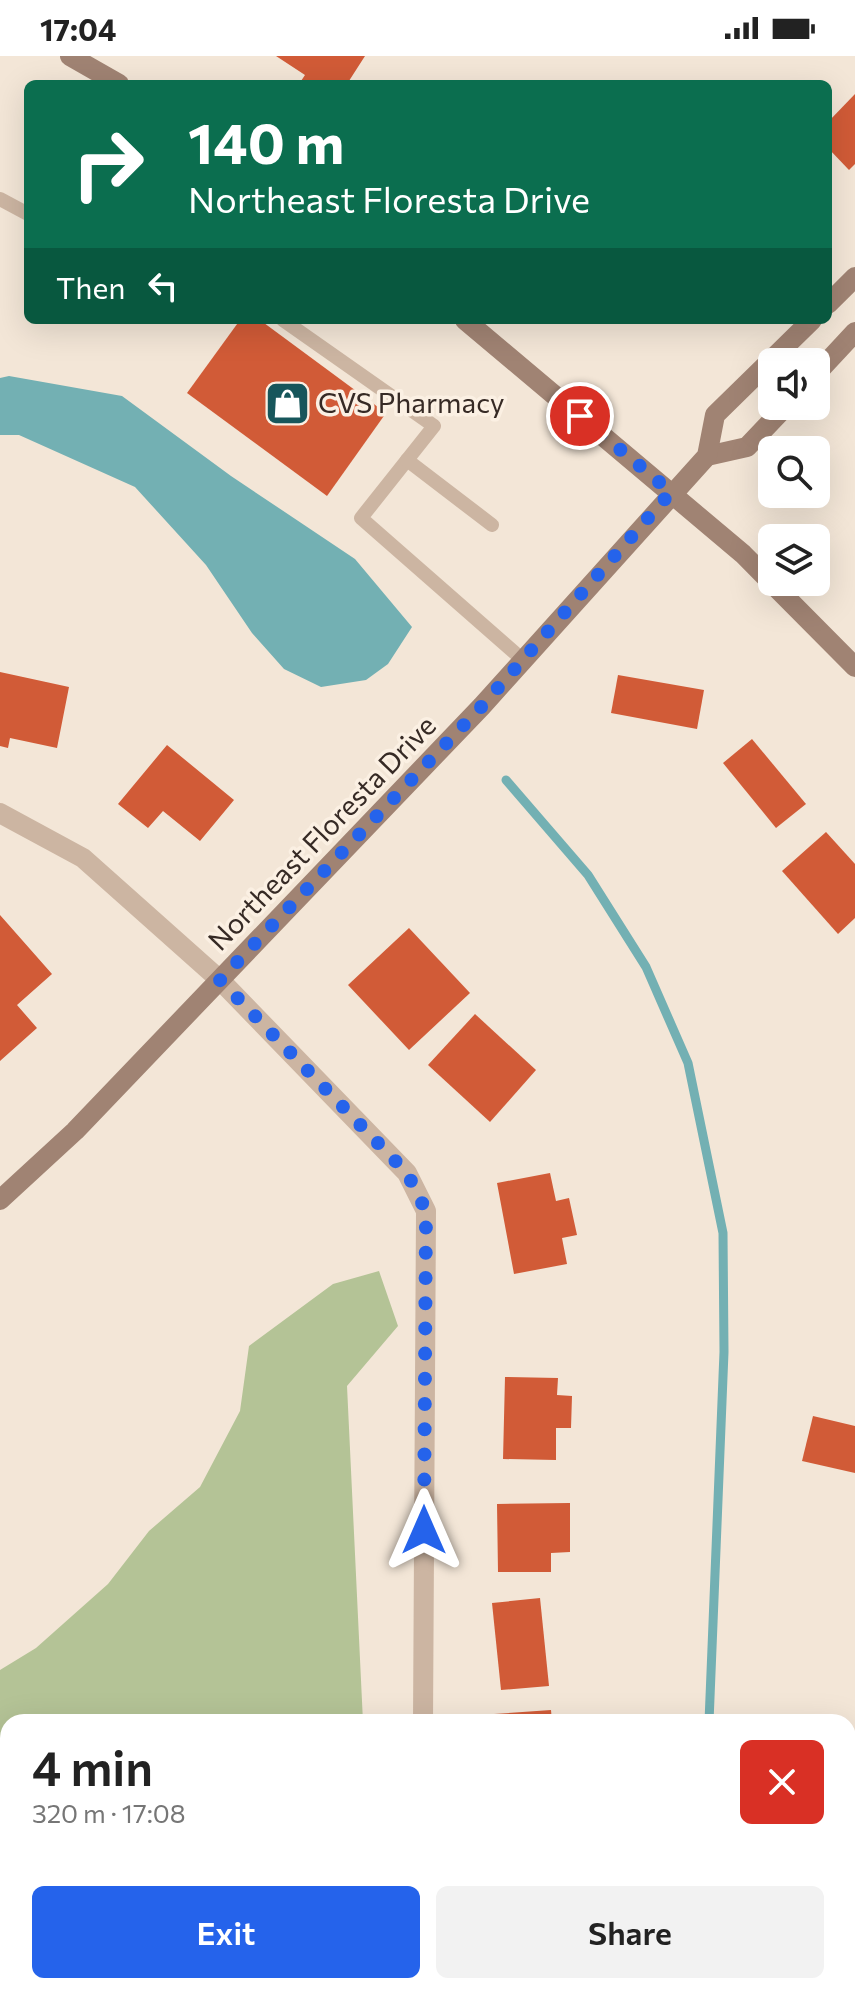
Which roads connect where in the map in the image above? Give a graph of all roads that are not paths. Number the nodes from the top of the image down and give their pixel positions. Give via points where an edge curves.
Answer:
1 (70, 56) edge
2 (112, 80) edge
3 (0, 199) edge
4 (24, 212) edge
5 (855, 277) edge
6 (832, 300) edge
7 (289, 324) edge
8 (470, 324) edge
9 (808, 324) edge
10 (855, 332) edge
11 (830, 359) edge
12 (773, 420) edge
13 (707, 456) junction
14 (407, 460) junction
15 (671, 492) junction
16 (492, 525) dead end
17 (523, 660) junction
18 (855, 667) edge
19 (0, 813) edge
20 (220, 980) junction
21 (0, 1200) edge
22 (423, 1714) edge

1 - 2 street
3 - 4 lane
5 - 6 street
7 - 14 lane via 434,426
8 - 15 street
9 - 13 street via 715,415
10 - 11 street
12 - 13 street via 747,447
13 - 15 street, Northeast Floresta Drive
14 - 16 lane
14 - 17 lane via 361,518
15 - 17 street, Northeast Floresta Drive
15 - 18 street via 743,554
17 - 20 street, Northeast Floresta Drive
19 - 20 street via 83,858
20 - 21 street, Northeast Floresta Drive via 75,1131
20 - 22 street via 407,1173 426,1211

